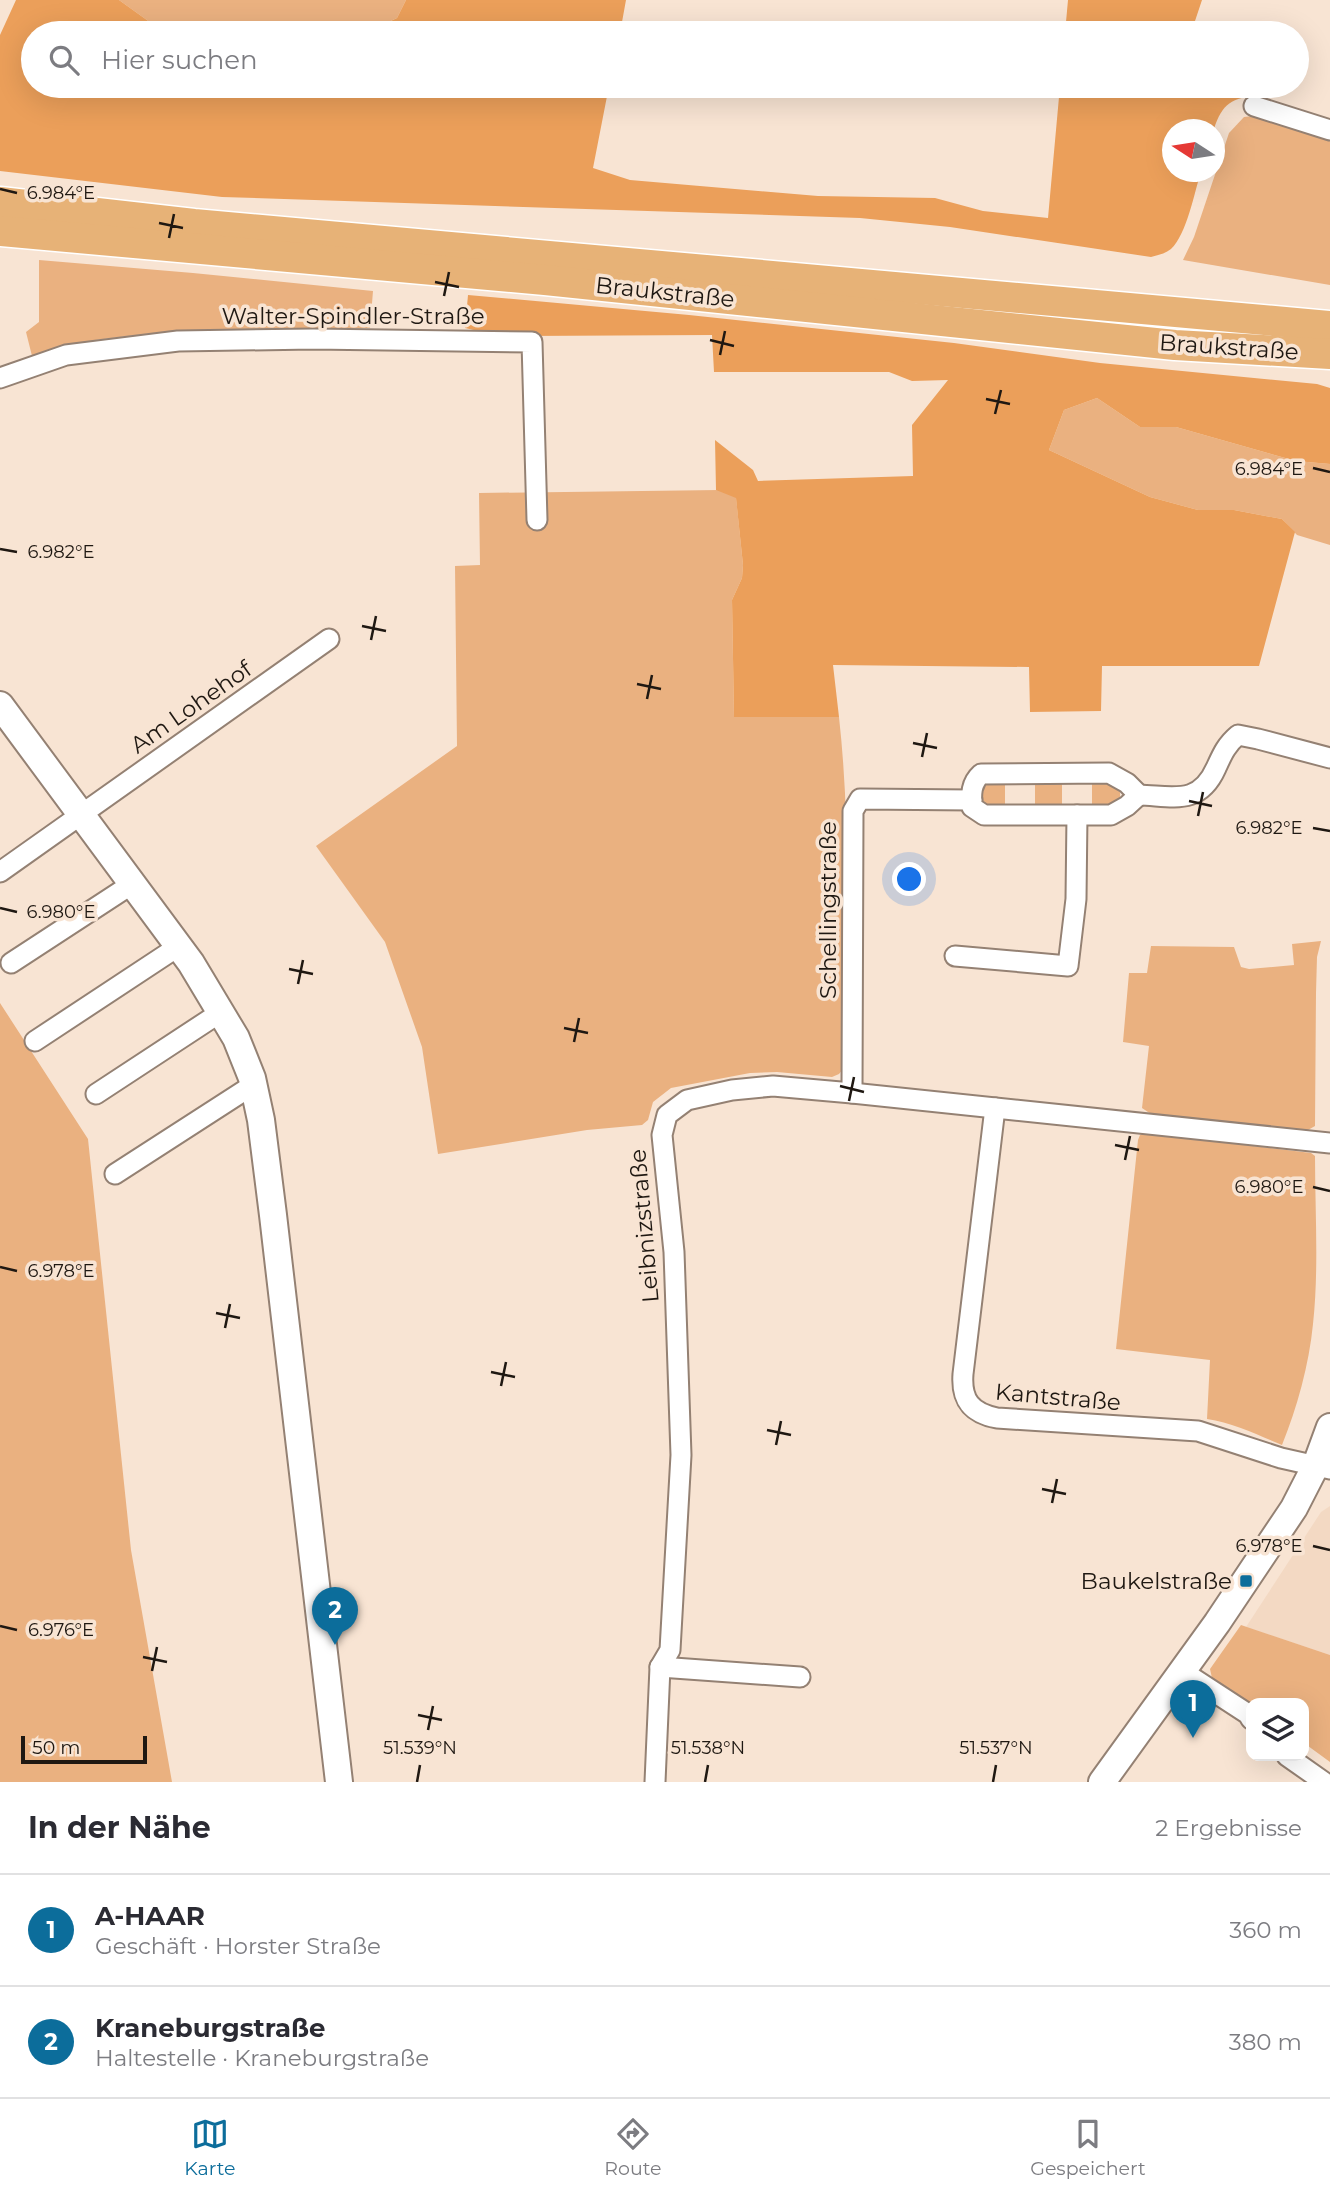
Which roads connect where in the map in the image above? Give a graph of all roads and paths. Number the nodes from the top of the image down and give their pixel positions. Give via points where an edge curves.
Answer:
1 (1254, 106) dead end
2 (1330, 130) edge
3 (0, 202) edge
4 (0, 231) edge
5 (1330, 314) edge
6 (1265, 320) junction
7 (1330, 326) edge
8 (1295, 351) junction
9 (1330, 354) edge
10 (1330, 369) edge
11 (0, 378) edge
12 (537, 520) dead end
13 (329, 639) dead end
14 (0, 705) edge
15 (1330, 758) edge
16 (1139, 795) junction
17 (971, 800) junction
18 (1077, 815) junction
19 (81, 816) junction
20 (0, 872) edge
21 (132, 884) junction
22 (179, 946) junction
23 (955, 956) dead end
24 (10, 963) dead end
25 (221, 1012) junction
26 (35, 1041) dead end
27 (253, 1085) junction
28 (852, 1093) junction
29 (96, 1094) dead end
30 (995, 1108) junction
31 (1330, 1143) edge
32 (116, 1174) dead end
33 (1330, 1427) edge
34 (1323, 1467) edge
35 (660, 1667) junction
36 (1182, 1671) junction
37 (800, 1677) dead end
38 (1246, 1713) edge
39 (1294, 1761) edge
40 (339, 1782) edge
41 (655, 1782) edge
42 (1102, 1782) edge
43 (1324, 1782) edge

1 - 2 street
3 - 6 main road, Braukstraße via 208,225
4 - 8 main road, Braukstraße via 545,280 1175,345
5 - 6 main road
6 - 7 main road, Braukstraße
8 - 9 main road, Braukstraße
8 - 10 main road
11 - 12 street, Walter-Spindler-Straße via 66,355 178,341 532,342
13 - 19 street, Am Lohehof
14 - 19 street
15 - 16 street via 1238,735 1227,744 1211,780 1197,793
16 - 17 street via 1109,773 981,774
16 - 18 street via 1111,815
17 - 18 street via 972,807 984,815
17 - 28 street, Schellingstraße via 860,799 853,811
18 - 23 street via 1076,899 1068,966
19 - 20 street, Am Lohehof
19 - 21 street
21 - 22 street
21 - 24 street
22 - 25 street
22 - 26 street
25 - 27 street
25 - 29 street
27 - 32 street
27 - 40 street via 261,1120
28 - 30 street, Leibnizstraße
28 - 35 street, Leibnizstraße via 773,1086 732,1090 687,1100 667,1115 662,1135 674,1252 681,1455 670,1650
30 - 31 street, Leibnizstraße
30 - 34 street, Kantstraße via 963,1374 964,1393 971,1406 997,1418 1198,1432
33 - 34 street
34 - 36 street
35 - 37 street
35 - 41 street, Leibnizstraße
36 - 38 street
36 - 42 street
39 - 43 street

